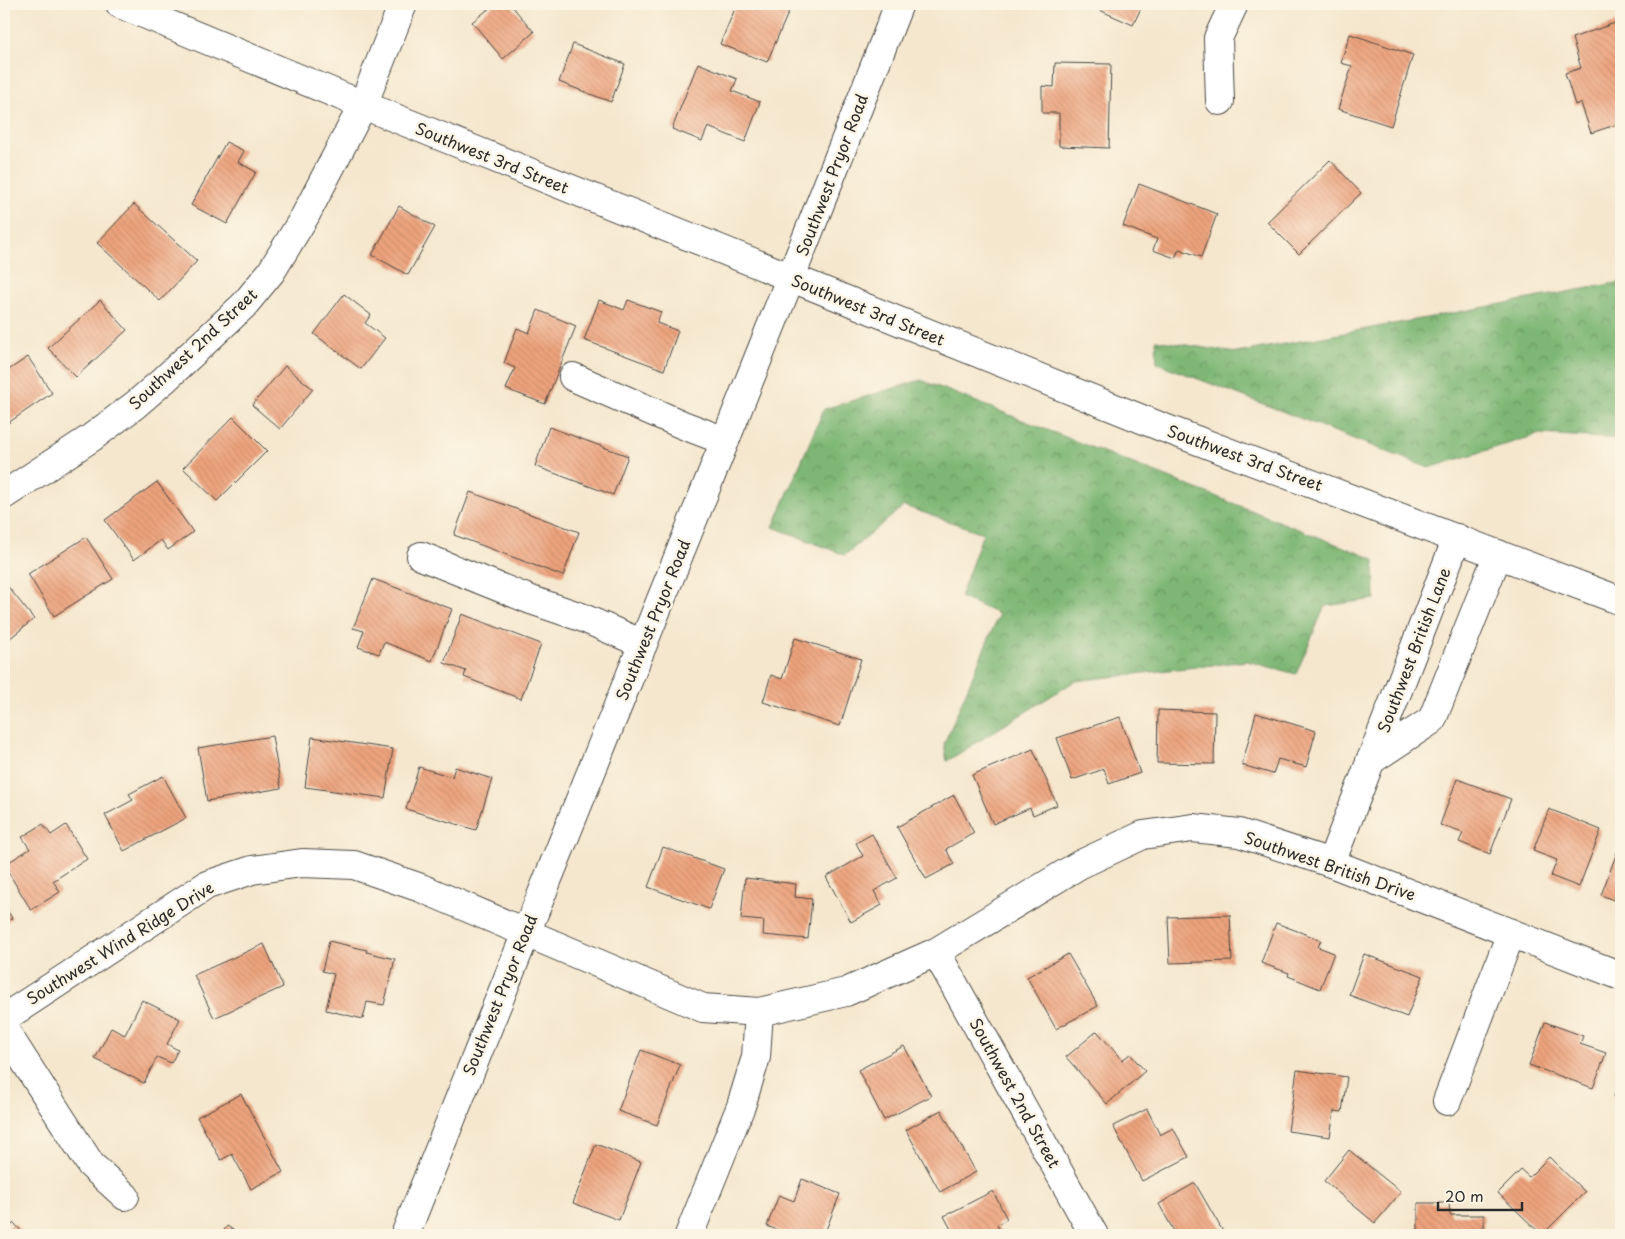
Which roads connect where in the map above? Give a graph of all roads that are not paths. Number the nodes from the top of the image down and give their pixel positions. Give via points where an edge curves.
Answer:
1 (120, 4) edge
2 (403, 4) edge
3 (899, 4) edge
4 (1234, 4) edge
5 (1220, 101) dead end
6 (363, 105) junction
7 (791, 279) junction
8 (573, 377) dead end
9 (725, 441) junction
10 (4, 496) edge
11 (1458, 538) junction
12 (1498, 554) junction
13 (421, 556) dead end
14 (1621, 601) edge
15 (643, 644) junction
16 (1370, 761) junction
17 (1331, 863) junction
18 (1511, 933) junction
19 (525, 934) junction
20 (936, 952) junction
21 (1621, 976) edge
22 (759, 1012) junction
23 (4, 1018) edge
24 (4, 1029) edge
25 (1447, 1101) dead end
26 (125, 1196) dead end
27 (405, 1235) edge
28 (689, 1235) edge
29 (1094, 1235) edge

1 - 6 street, Southwest 3rd Street
2 - 6 street, Southwest 2nd Street
3 - 7 street, Southwest Pryor Road
4 - 5 street via 1218,38
6 - 7 street, Southwest 3rd Street
6 - 10 street, Southwest 2nd Street via 295,232 271,272 244,306 135,405 92,438
7 - 9 street, Southwest Pryor Road
7 - 11 street, Southwest 3rd Street via 1159,426
8 - 9 street
9 - 15 street, Southwest Pryor Road
11 - 12 street, Southwest 3rd Street
11 - 16 street, Southwest British Lane
12 - 14 street, Southwest 3rd Street
12 - 16 street, Southwest British Lane via 1432,720
13 - 15 street
15 - 19 street, Southwest Pryor Road
16 - 17 street, Southwest British Lane
17 - 18 street, Southwest British Drive
17 - 20 street, Southwest British Drive via 1239,833 1193,828 1142,835 1079,865
18 - 21 street, Southwest British Drive
18 - 25 street
19 - 22 street via 703,1008
19 - 23 street, Southwest Wind Ridge Drive via 421,888 354,865 302,863 252,870 207,885
19 - 27 street, Southwest Pryor Road
20 - 22 street, Southwest British Drive via 846,992
20 - 29 street, Southwest 2nd Street
22 - 28 street via 756,1057 741,1106
24 - 26 street via 91,1166

